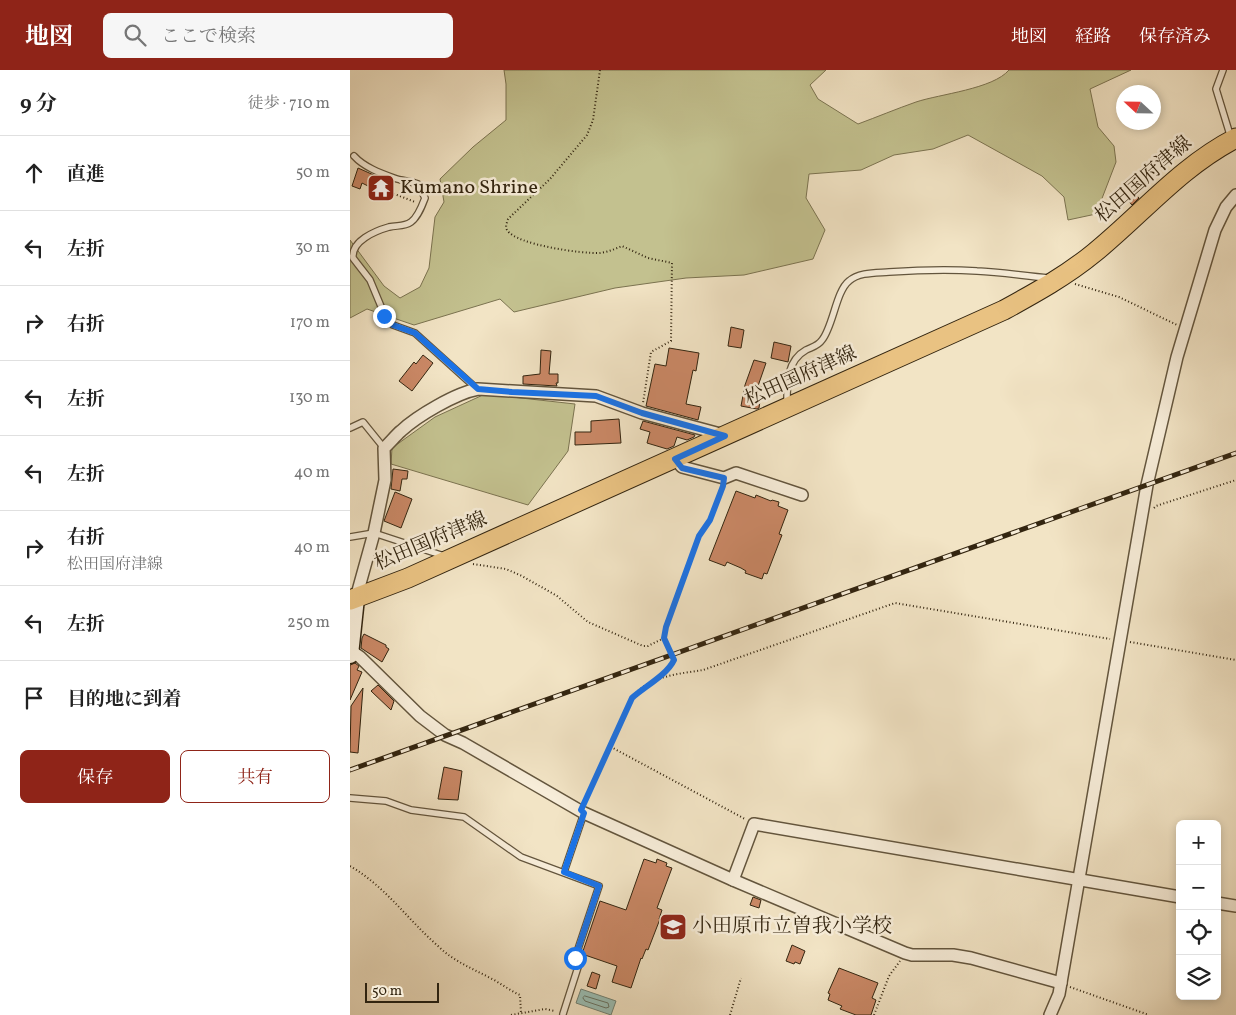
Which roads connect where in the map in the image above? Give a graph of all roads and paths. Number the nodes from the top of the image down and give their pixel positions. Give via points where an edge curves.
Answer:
1 (600, 70) edge
2 (1223, 70) edge
3 (1234, 139) edge
4 (354, 156) dead end
5 (387, 191) dead end
6 (1236, 195) edge
7 (422, 205) junction
8 (1059, 279) junction
9 (1185, 330) junction
10 (478, 389) junction
11 (787, 409) junction
12 (642, 413) junction
13 (350, 428) edge
14 (725, 436) junction
15 (384, 448) junction
16 (675, 459) junction
17 (724, 478) junction
18 (1236, 480) edge
19 (802, 495) dead end
20 (1151, 511) dead end
21 (374, 533) junction
22 (350, 537) edge
23 (455, 557) junction
24 (353, 599) edge
25 (664, 638) junction
26 (1120, 641) junction
27 (350, 652) edge
28 (1236, 660) edge
29 (656, 680) junction
30 (611, 747) junction
31 (350, 798) edge
32 (582, 812) junction
33 (754, 824) junction
34 (350, 866) edge
35 (564, 872) junction
36 (733, 880) junction
37 (1080, 880) junction
38 (1176, 896) edge
39 (1221, 904) edge
40 (1236, 906) edge
41 (905, 953) junction
42 (741, 978) dead end
43 (1061, 983) junction
44 (521, 1013) junction
45 (564, 1014) joint
46 (511, 1015) edge
47 (730, 1015) edge
48 (874, 1015) edge
49 (1050, 1015) edge
50 (1149, 1015) edge

1 - 12 path via 593,120 587,135 550,179 508,219 506,226 515,237 527,242 600,252 622,246 648,258 672,263 671,340 651,352
2 - 3 lane via 1216,89
3 - 8 main road, 松田国府津線 via 1188,168 1094,253
4 - 7 lane via 361,164 395,179 418,184 425,198
5 - 7 path
6 - 9 street via 1215,230
7 - 10 lane via 412,221 404,226 389,227 364,238 354,249 353,258 370,280 384,316 393,325 415,333
8 - 9 path via 1119,297
8 - 11 main road, 松田国府津線 via 1004,310
8 - 11 lane via 978,271 925,270 866,274 848,281 822,341 805,350 791,368 787,382
9 - 26 street via 1147,486
10 - 12 street via 596,396
10 - 15 street via 454,397 424,414 401,430
11 - 14 main road, 松田国府津線
12 - 14 street
13 - 15 lane via 363,422
14 - 16 main road, 松田国府津線
15 - 21 street via 385,480
16 - 17 street via 682,468
16 - 23 main road, 松田国府津線
17 - 19 street via 736,473
17 - 25 path via 710,520 699,536
18 - 20 path via 1156,506
21 - 22 lane
21 - 23 lane
21 - 24 street
23 - 24 main road, 松田国府津線
23 - 25 path via 522,576 557,596 588,622 642,646
24 - 27 main road
25 - 29 path via 674,660
26 - 28 path
26 - 29 path via 895,603 703,670
26 - 37 street
27 - 32 street via 360,656 420,716 445,736 463,743
29 - 30 path via 632,698
30 - 32 path
30 - 33 path
31 - 35 lane via 464,817 521,857
32 - 35 lane
32 - 36 street
33 - 36 street
33 - 37 street
34 - 44 path via 392,898 439,948 462,965 520,995
35 - 45 lane via 599,886 575,958 579,964
36 - 41 street
37 - 38 street
37 - 43 street
39 - 40 street
41 - 43 street via 971,958
41 - 48 path via 889,976
42 - 47 path
43 - 49 street
43 - 50 path
44 - 45 path via 545,1009
44 - 46 path

